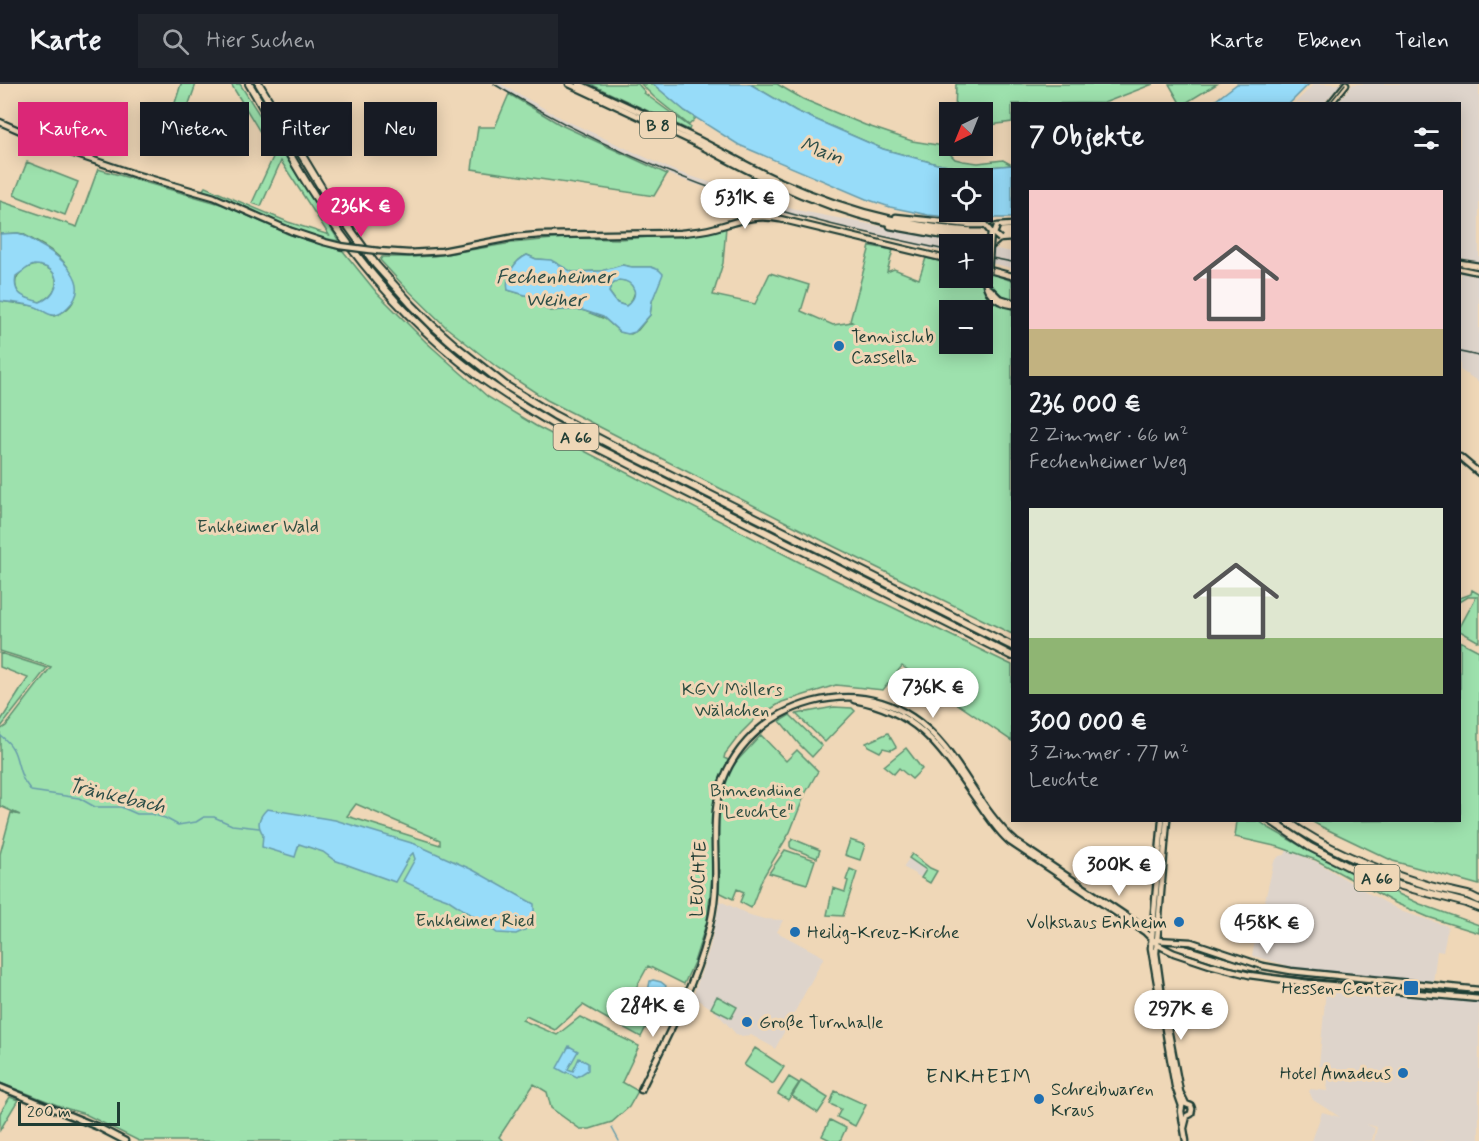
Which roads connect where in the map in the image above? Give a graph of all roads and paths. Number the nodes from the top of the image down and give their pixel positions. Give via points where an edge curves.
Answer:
1 (249, 84) edge
2 (259, 84) edge
3 (569, 84) edge
4 (579, 84) edge
5 (1346, 84) edge
6 (1332, 102) edge
7 (0, 122) edge
8 (874, 214) junction
9 (867, 217) junction
10 (1011, 225) edge
11 (997, 226) junction
12 (991, 231) junction
13 (991, 234) edge
14 (1011, 234) edge
15 (1011, 234) edge
16 (1011, 234) edge
17 (939, 235) edge
18 (1000, 239) junction
19 (993, 243) edge
20 (939, 257) edge
21 (1461, 263) edge
22 (1479, 266) edge
23 (1461, 268) edge
24 (993, 272) edge
25 (1479, 272) edge
26 (1011, 276) edge
27 (987, 288) edge
28 (1011, 304) edge
29 (1461, 458) edge
30 (1479, 472) edge
31 (1011, 645) edge
32 (1011, 655) edge
33 (1162, 822) edge
34 (1167, 822) edge
35 (1273, 822) edge
36 (1288, 822) edge
37 (1479, 900) edge
38 (1479, 908) edge
39 (1136, 924) junction
40 (1153, 924) junction
41 (1153, 942) junction
42 (1165, 948) junction
43 (1156, 959) junction
44 (1479, 990) edge
45 (1479, 999) edge
46 (0, 1087) edge
47 (641, 1090) dead end
48 (1184, 1105) junction
49 (1185, 1115) junction
50 (125, 1141) edge
51 (1186, 1141) edge

1 - 32 highway, A 66 via 319,202 353,250 420,324 475,373 572,435
2 - 31 highway, A 66 via 327,197 376,265 432,325 505,385 619,449
3 - 9 main road, B 8 via 798,194
4 - 8 main road, B 8 via 793,187
5 - 6 main road
7 - 20 main road, bridge via 66,151 214,197 291,231 340,246 409,253 534,236 703,231 765,217
8 - 12 main road, bridge via 983,225
8 - 15 main road, B 8 via 942,228
9 - 14 main road, B 8 via 946,232
9 - 17 main road via 893,227
10 - 11 main road
11 - 12 main road, bridge
11 - 18 main road, bridge via 994,234
12 - 13 main road, bridge
16 - 18 main road
18 - 19 main road, bridge
21 - 22 main road
23 - 25 main road
24 - 26 main road
27 - 28 main road via 992,297
29 - 30 main road
33 - 40 main road
34 - 41 main road
35 - 38 highway, A 66 via 1355,870
36 - 37 highway, A 66 via 1367,865
39 - 40 main road
39 - 41 main road, LEUCHTE
39 - 47 main road, LEUCHTE via 1009,836 921,724 902,713 849,698 811,702 760,728 728,769 716,809 715,893 706,939 686,995
40 - 41 main road
41 - 42 main road, LEUCHTE
41 - 43 main road
41 - 44 main road via 1199,944 1286,971
41 - 48 main road via 1174,1083
42 - 43 main road
42 - 45 main road, LEUCHTE via 1210,965 1269,978
43 - 48 main road
46 - 50 main road
48 - 49 main road via 1181,1109
48 - 49 main road via 1192,1109 1191,1114
49 - 51 main road

